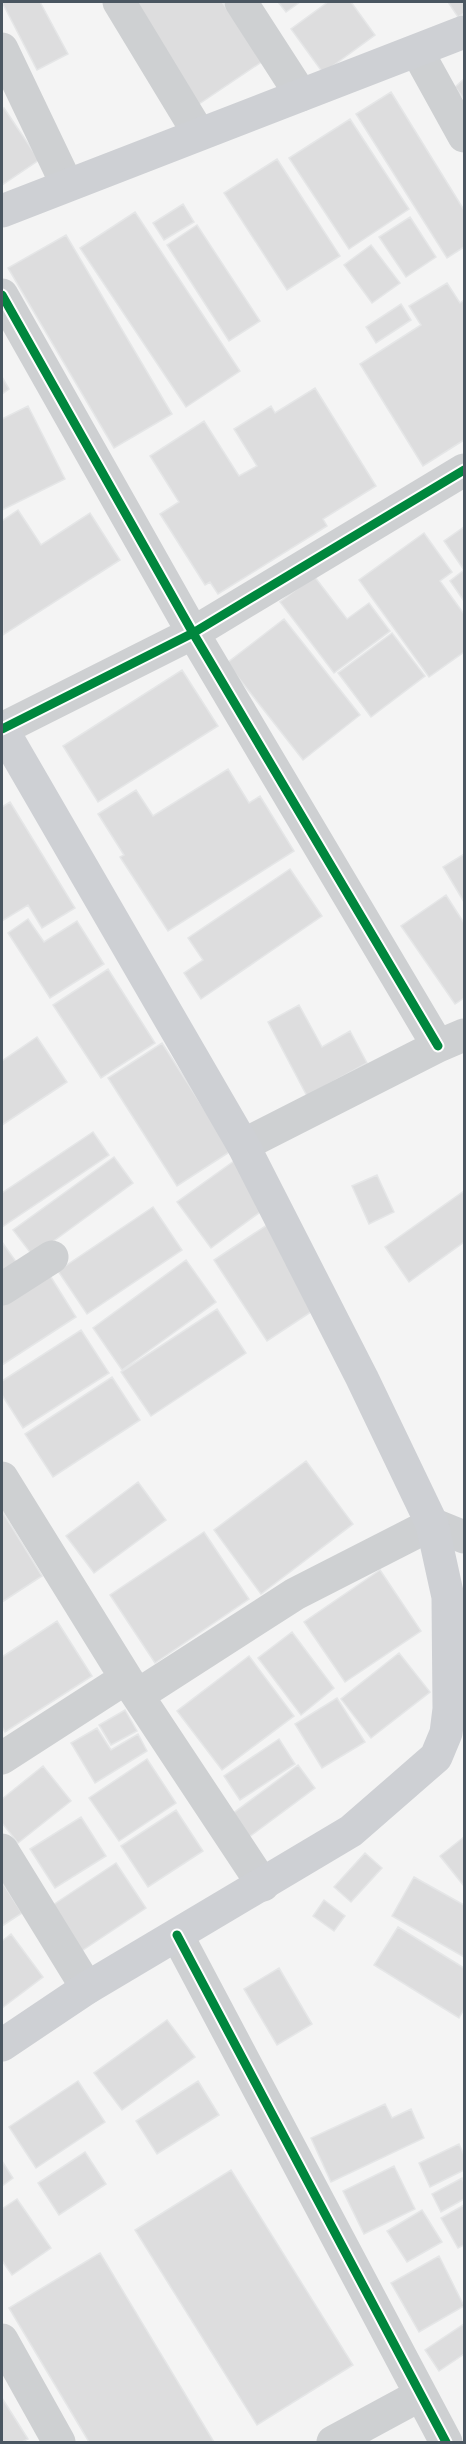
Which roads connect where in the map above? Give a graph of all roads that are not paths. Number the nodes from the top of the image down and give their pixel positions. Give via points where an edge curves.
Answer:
1 (119, 2) edge
2 (241, 2) edge
3 (465, 32) edge
4 (2, 49) edge
5 (417, 51) junction
6 (301, 94) junction
7 (199, 134) junction
8 (465, 136) edge
9 (67, 184) junction
10 (2, 212) edge
11 (2, 295) edge
12 (465, 470) edge
13 (193, 633) junction
14 (2, 729) edge
15 (451, 1041) edge
16 (243, 1145) junction
17 (52, 1257) dead end
18 (2, 1289) edge
19 (2, 1478) edge
20 (432, 1524) junction
21 (465, 1538) edge
22 (132, 1687) junction
23 (2, 1758) edge
24 (2, 1850) edge
25 (263, 1885) junction
26 (177, 1935) junction
27 (87, 1988) junction
28 (2, 2045) edge
29 (2, 2340) edge
30 (420, 2395) junction
31 (59, 2442) edge
32 (333, 2442) edge
33 (446, 2442) edge

1 - 7 street
2 - 6 street
3 - 5 main road
4 - 9 street
5 - 6 main road
5 - 8 street
6 - 7 main road
7 - 9 main road
9 - 10 main road
11 - 13 street
12 - 13 street
13 - 14 street
13 - 15 street
14 - 16 main road
15 - 16 street
16 - 20 main road
17 - 18 street
19 - 22 street
20 - 21 street
20 - 22 street via 295,1594
20 - 25 main road via 448,1597 449,1709 446,1733 436,1757 351,1831
22 - 23 street
22 - 25 street
24 - 27 street
25 - 26 main road
26 - 27 main road
26 - 30 street
27 - 28 main road
29 - 31 street
30 - 32 street
30 - 33 street

